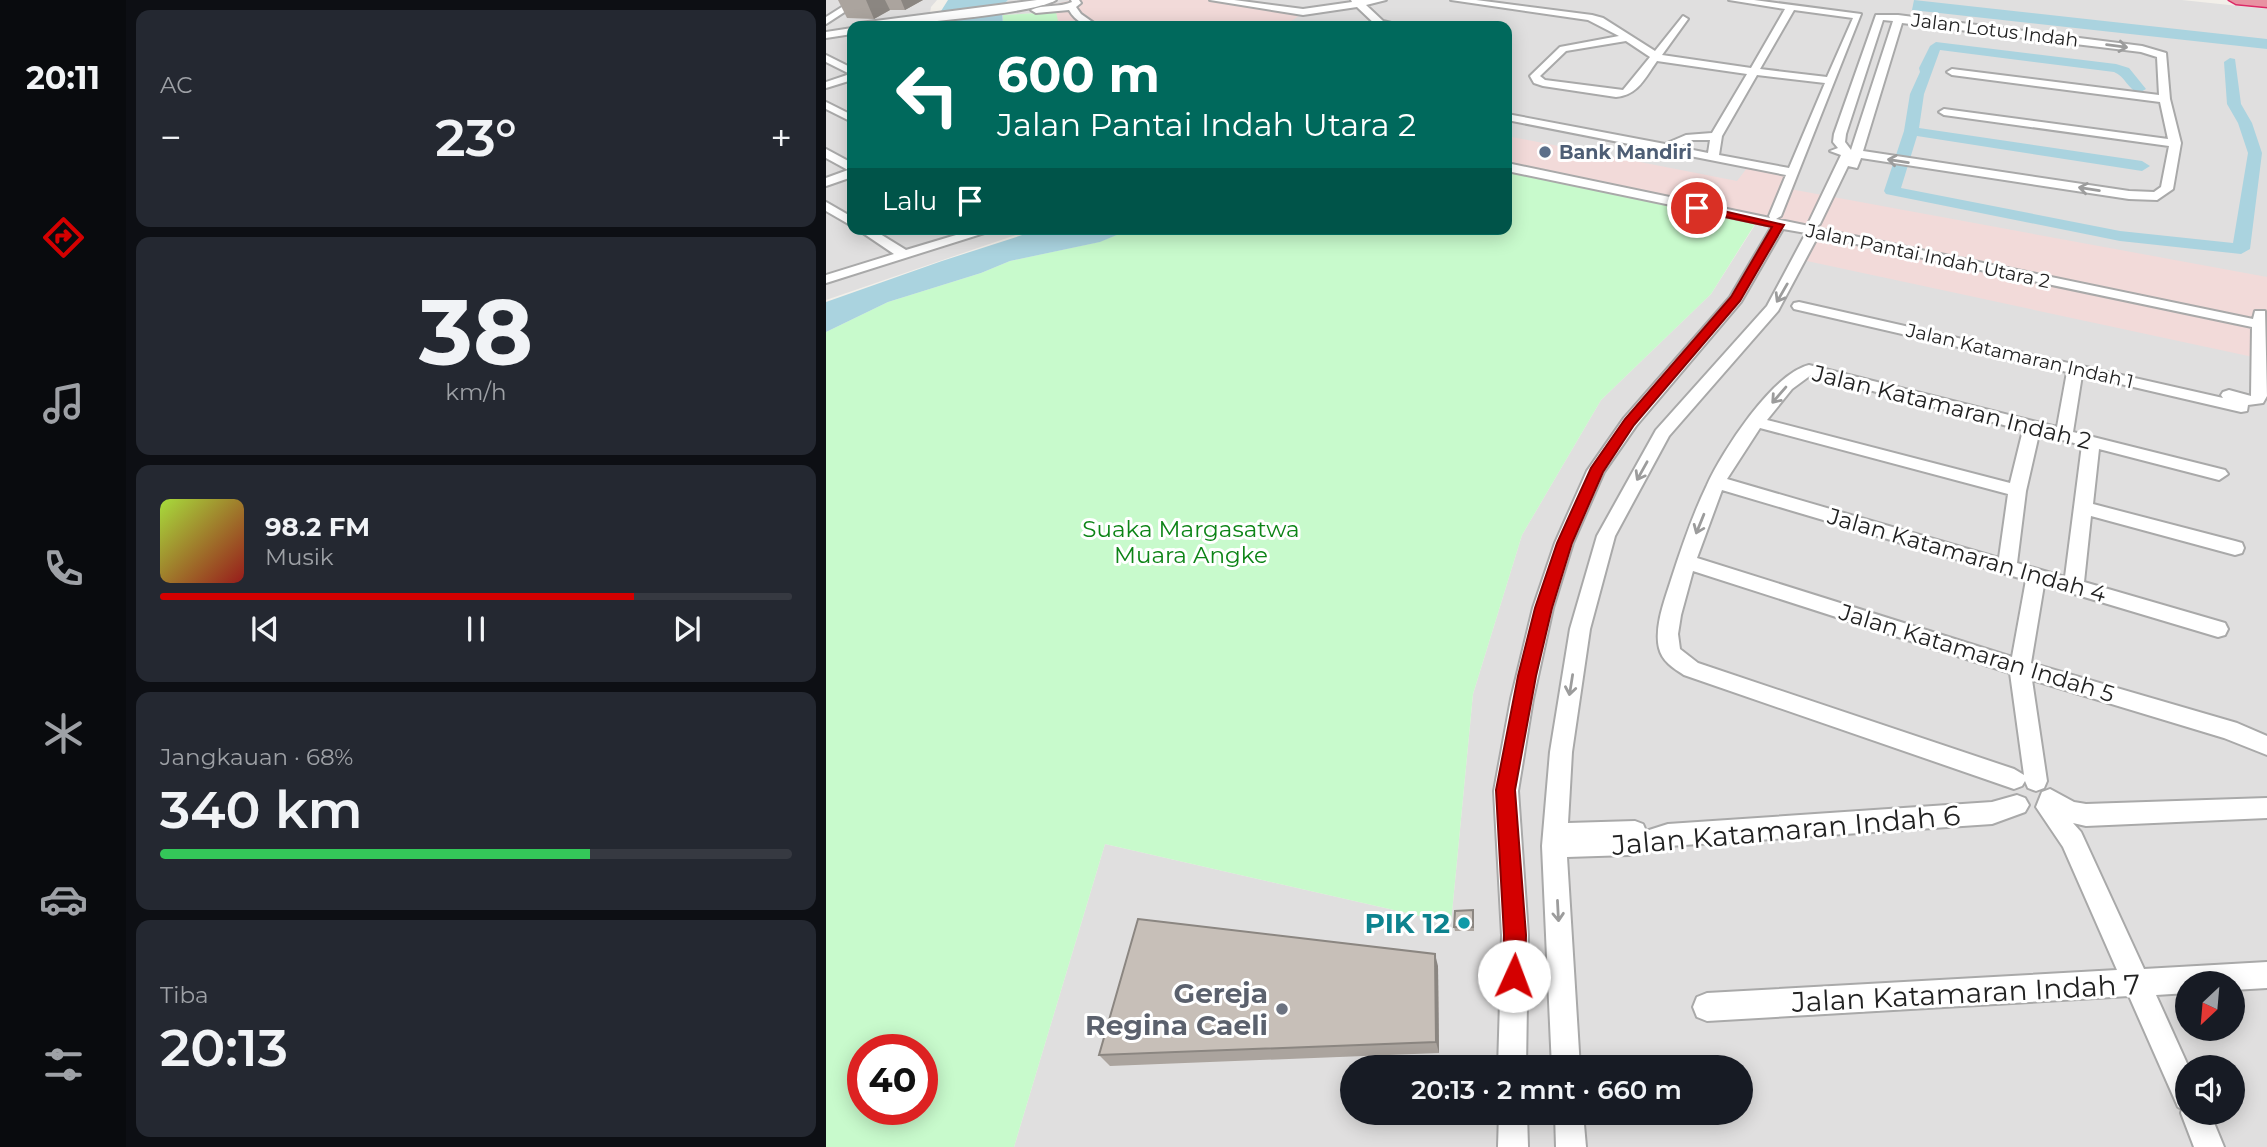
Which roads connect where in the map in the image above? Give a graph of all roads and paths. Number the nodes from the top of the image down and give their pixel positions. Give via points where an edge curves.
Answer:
1 (859, 0) edge
2 (1214, 0) edge
3 (1382, 0) edge
4 (1455, 0) edge
5 (1733, 0) edge
6 (2236, 0) edge
7 (1357, 2) edge
8 (1077, 3) edge
9 (2267, 3) edge
10 (1791, 7) junction
11 (1303, 12) junction
12 (1058, 13) edge
13 (1293, 19) dead end
14 (1684, 19) dead end
15 (1898, 19) junction
16 (924, 21) edge
17 (1085, 21) edge
18 (1375, 21) edge
19 (826, 25) edge
20 (847, 28) edge
21 (1625, 38) junction
22 (1653, 57) junction
23 (826, 58) edge
24 (847, 69) edge
25 (1751, 71) junction
26 (1952, 72) dead end
27 (847, 79) edge
28 (1830, 81) junction
29 (826, 85) edge
30 (2165, 99) junction
31 (826, 104) edge
32 (1944, 112) dead end
33 (847, 115) edge
34 (1512, 118) edge
35 (1716, 136) junction
36 (2175, 143) junction
37 (1665, 149) junction
38 (1845, 152) junction
39 (826, 153) edge
40 (1713, 158) junction
41 (1512, 161) edge
42 (1512, 168) edge
43 (847, 169) edge
44 (1794, 173) junction
45 (847, 175) edge
46 (1847, 183) dead end
47 (826, 184) edge
48 (826, 206) edge
49 (1777, 215) junction
50 (847, 219) edge
51 (1809, 226) junction
52 (872, 235) edge
53 (956, 235) edge
54 (971, 235) edge
55 (961, 238) junction
56 (904, 256) junction
57 (826, 266) edge
58 (832, 277) edge
59 (1799, 306) dead end
60 (2263, 320) edge
61 (1737, 323) junction
62 (2110, 364) dead end
63 (2076, 369) junction
64 (1805, 370) joint
65 (2241, 407) dead end
66 (1756, 422) junction
67 (2032, 426) junction
68 (2064, 434) junction
69 (2091, 441) junction
70 (2219, 474) dead end
71 (1717, 482) junction
72 (2017, 491) junction
73 (2084, 508) junction
74 (2235, 548) dead end
75 (1685, 561) junction
76 (2007, 566) junction
77 (2036, 575) junction
78 (2074, 585) junction
79 (2218, 629) dead end
80 (2020, 668) junction
81 (2267, 746) edge
82 (2037, 792) junction
83 (2017, 805) junction
84 (2267, 808) edge
85 (1555, 840) junction
86 (2267, 975) edge
87 (2138, 983) junction
88 (1707, 1007) dead end
89 (1512, 1055) edge
90 (1565, 1055) edge
91 (2175, 1067) edge
92 (1513, 1125) edge
93 (1570, 1125) edge
94 (2200, 1125) edge
95 (1513, 1147) edge
96 (1571, 1147) edge
97 (2209, 1147) edge

1 - 19 street
2 - 11 street
3 - 7 street
4 - 21 street via 1588,17
5 - 10 street
6 - 9 highway
7 - 11 street
7 - 18 street
8 - 12 street
8 - 17 street via 1077,16
10 - 25 street
10 - 28 street via 1857,15
11 - 13 street
12 - 16 street via 1003,11
14 - 22 street
15 -> 30 street, Jalan Lotus Indah via 2155,51 2162,55
15 - 38 street via 1893,42
15 - 38 street, Jalan Lotus Indah via 1879,17 1840,134
19 - 20 street
21 - 22 street
21 - 22 street via 1563,50 1535,76 1543,83 1626,93
22 - 25 street
23 - 24 street
25 - 28 street
25 - 35 street
26 - 30 street
27 - 29 street
28 - 44 street
30 - 36 street, Jalan Lotus Indah
31 - 33 street
32 - 36 street
34 - 37 street
35 - 37 street via 1690,138
35 - 40 street
36 -> 38 street, Jalan Lotus Indah via 2165,193 2145,197
37 - 40 street
38 - 46 street
38 - 51 street, Jalan Lotus Indah
39 - 43 street
40 - 44 street
41 - 49 street, Jalan Pantai Indah Utara 2
42 - 49 street, Jalan Pantai Indah Utara 2
44 - 49 street
45 - 47 street
48 - 50 street
49 - 51 street, Jalan Pantai Indah Utara 2
49 - 61 street via 1736,299
51 - 60 street, Jalan Pantai Indah Utara 2
51 - 60 street, Jalan Pantai Indah Utara 2 via 1851,240
51 -> 61 street, Jalan Lotus Indah via 1785,290 1773,308
52 - 56 street
53 - 55 street
54 - 55 street
55 - 56 street
56 - 58 street
57 - 58 street
59 - 63 street, Jalan Katamaran Indah 1
60 - 62 street, Jalan Katamaran Indah 1 via 2257,400
61 -> 85 street via 1662,434 1606,536 1580,629 1561,752
61 - 89 street via 1629,422 1596,471 1564,543 1544,608 1506,790 1515,935
63 - 65 street, Jalan Katamaran Indah 1
63 - 68 street
64 -> 66 street, Jalan Katamaran Indah 2
64 - 67 street, Jalan Katamaran Indah 2
66 - 71 street, Jalan Katamaran Indah 2
66 - 72 street
67 - 68 street, Jalan Katamaran Indah 2
67 - 72 street
68 - 69 street, Jalan Katamaran Indah 2
69 - 70 street, Jalan Katamaran Indah 2
69 - 73 street
71 -> 75 street, Jalan Katamaran Indah 2
71 - 76 street, Jalan Katamaran Indah 4
72 - 76 street
73 - 74 street
73 - 78 street
75 - 80 street, Jalan Katamaran Indah 5
75 - 82 street, Jalan Katamaran Indah 2 via 1667,637 1678,660
76 - 77 street, Jalan Katamaran Indah 4
77 - 78 street, Jalan Katamaran Indah 4
77 - 80 street
78 - 79 street, Jalan Katamaran Indah 4
80 - 81 street, Jalan Katamaran Indah 5 via 2229,730
80 - 82 street
82 - 83 street, Jalan Katamaran Indah 6 via 2040,812
82 - 83 street via 2009,786
82 - 84 street via 2069,811 2086,815
82 - 87 street via 2072,840
83 - 85 street, Jalan Katamaran Indah 6 via 1992,813 1668,835 1658,841
85 -> 90 street
86 - 87 street, Jalan Katamaran Indah 7
87 - 88 street, Jalan Katamaran Indah 7
87 - 91 street
92 - 95 street
93 - 96 street
94 - 97 street

